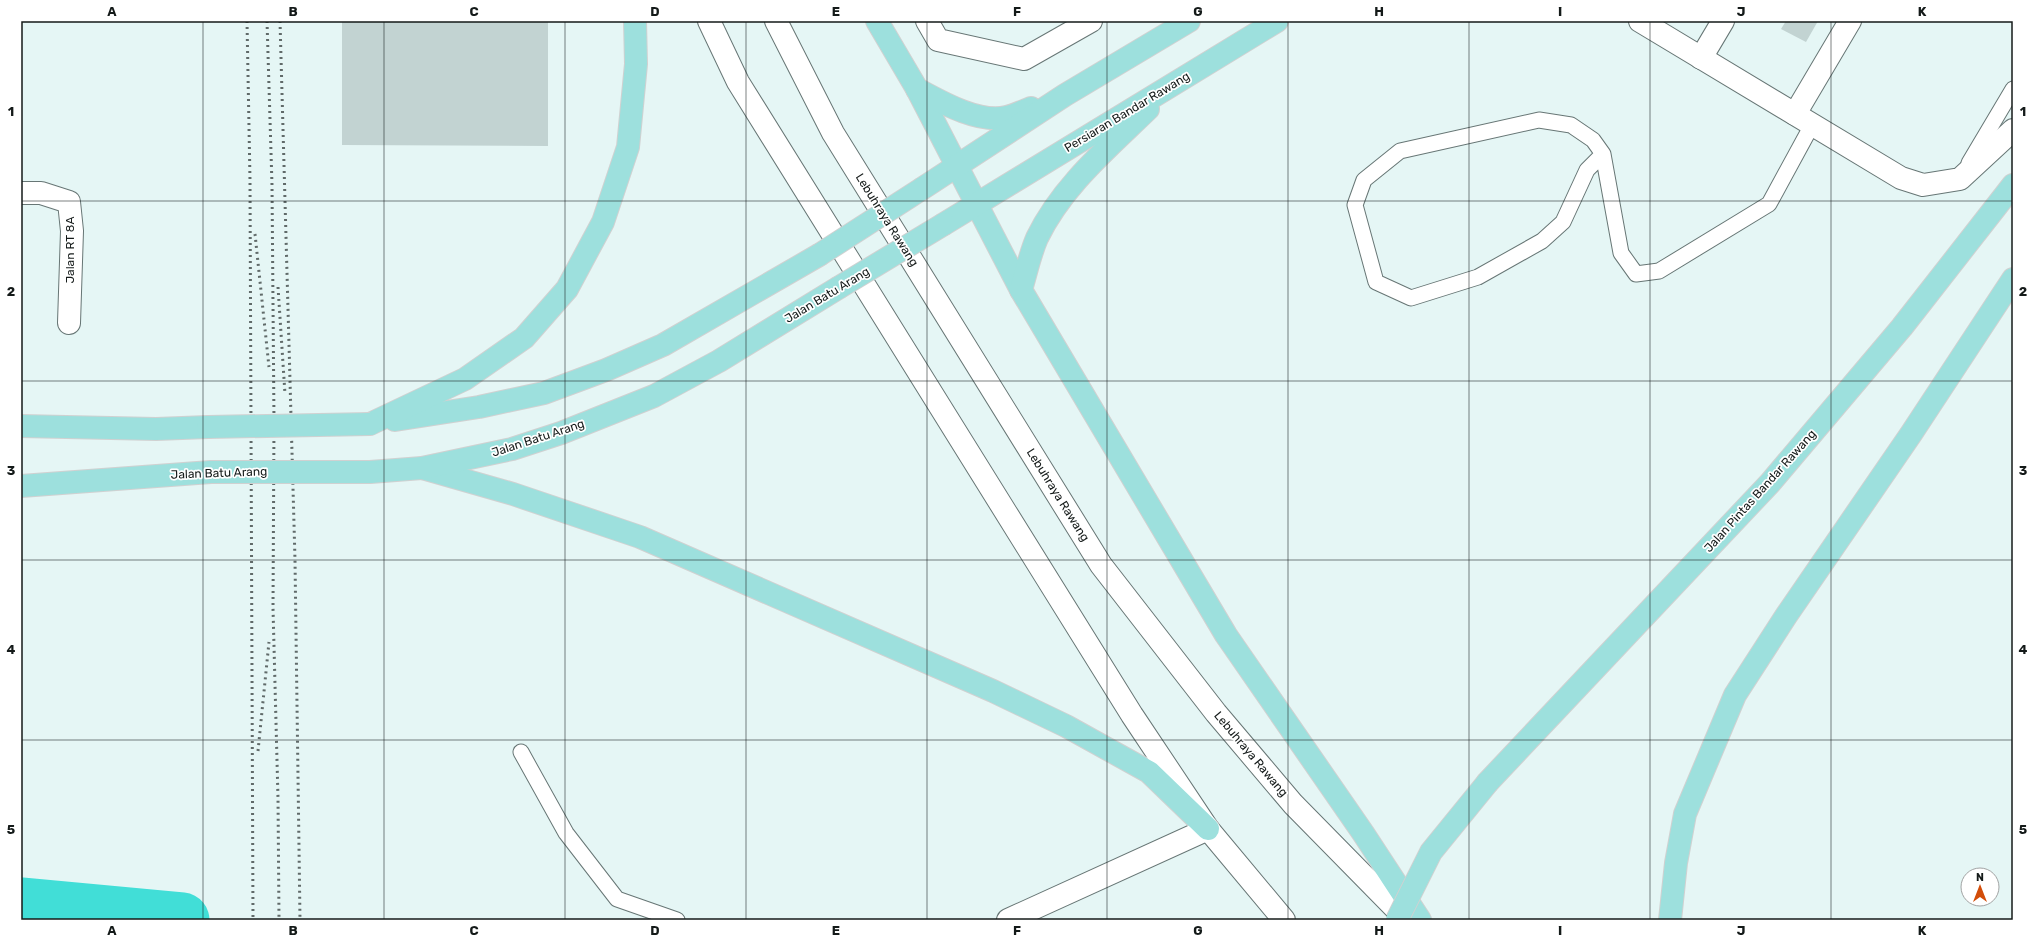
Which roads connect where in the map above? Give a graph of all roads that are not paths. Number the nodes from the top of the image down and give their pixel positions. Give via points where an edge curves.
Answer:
1 (635, 21) edge
2 (709, 21) edge
3 (776, 21) edge
4 (877, 21) edge
5 (927, 21) edge
6 (1091, 21) edge
7 (1189, 21) edge
8 (1277, 21) edge
9 (1640, 21) edge
10 (1723, 21) edge
11 (1850, 21) edge
12 (1701, 58) junction
13 (1175, 83) junction
14 (916, 89) junction
15 (2013, 89) edge
16 (1066, 95) junction
17 (1804, 120) junction
18 (2013, 130) edge
19 (1603, 154) junction
20 (956, 166) junction
21 (1960, 179) junction
22 (2013, 185) edge
23 (21, 193) edge
24 (976, 204) junction
25 (2013, 279) edge
26 (1021, 290) junction
27 (69, 323) dead end
28 (370, 424) junction
29 (21, 426) edge
30 (422, 468) junction
31 (21, 486) edge
32 (521, 752) dead end
33 (1208, 829) junction
34 (677, 920) edge
35 (1008, 920) edge
36 (1284, 920) edge
37 (1397, 920) edge
38 (1407, 920) edge
39 (1420, 920) edge
40 (1670, 920) edge

1 - 28 main road via 636,64 628,147 603,222 567,289 524,338 465,379
2 - 33 street via 738,82 1132,715
3 - 38 street, Lebuhraya Rawang via 833,133 1101,565 1216,713 1293,804
4 - 14 main road
5 - 6 street via 938,40 1024,59
7 - 16 main road
8 - 13 main road, Persiaran Bandar Rawang
9 - 12 street
10 - 12 street
11 - 17 street
12 - 17 street
13 - 24 main road, Persiaran Bandar Rawang
13 - 26 main road via 1059,201 1037,238
14 - 16 main road via 955,109 979,116 1006,118
14 - 20 main road
15 - 21 lane
16 - 20 main road
17 - 19 lane via 1770,204 1659,271 1636,274 1621,252
17 - 21 street via 1901,178 1924,185
18 - 21 street
19 - 19 lane via 1588,170 1563,222 1542,241 1478,277 1411,298 1376,282 1355,206 1364,180 1400,151 1539,120 1571,125 1593,140
20 - 24 main road
20 - 28 main road, bridge via 819,255 663,345 544,393 479,407
22 - 37 main road, Jalan Pintas Bandar Rawang, bridge via 1902,327 1770,483 1488,782 1432,852
23 - 27 street, Jalan RT 8A via 41,193 69,202 72,231
24 - 26 main road
24 - 30 main road, Jalan Batu Arang, bridge via 719,361 654,396 561,433 512,449
25 - 40 main road via 1735,695 1685,814
26 - 39 main road via 1226,635
28 - 29 main road, bridge via 156,428
30 - 31 main road, Jalan Batu Arang, bridge via 370,472 210,472
30 - 33 main road via 513,494 640,537 993,690 1066,726 1149,772
32 - 34 lane via 566,833 617,899
33 - 35 street
33 - 36 street

